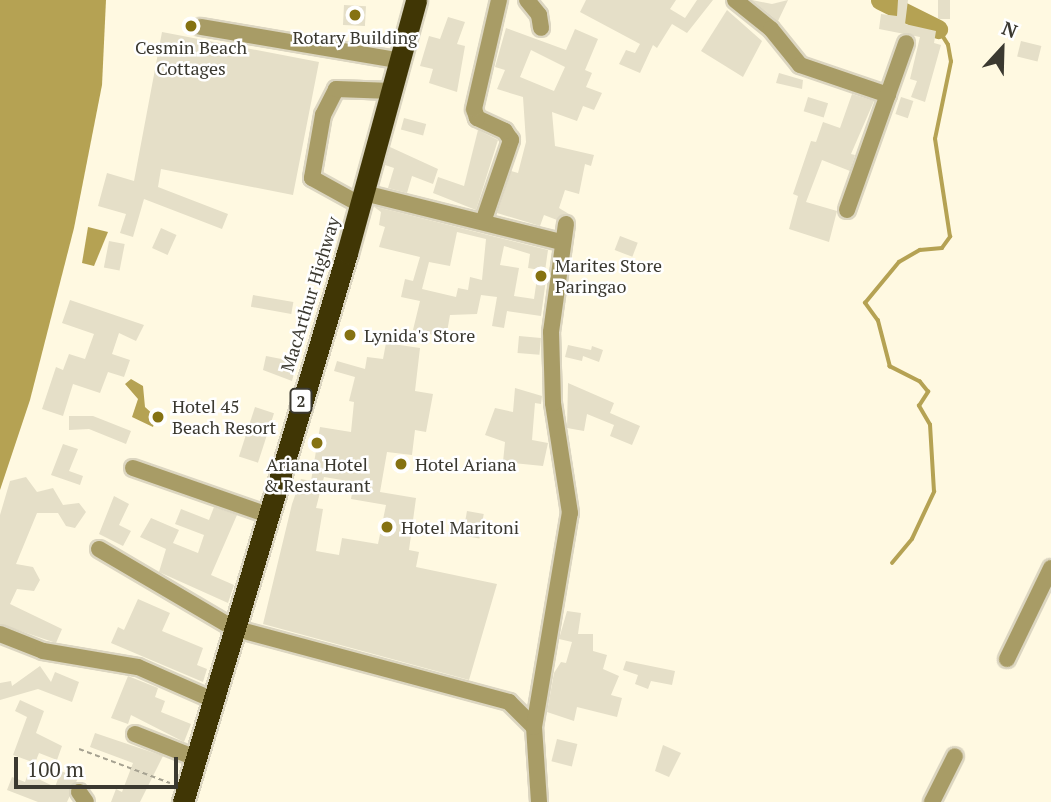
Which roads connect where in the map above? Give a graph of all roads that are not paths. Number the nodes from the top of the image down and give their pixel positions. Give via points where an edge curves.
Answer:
1 (416, 0) edge
2 (499, 0) edge
3 (527, 0) edge
4 (735, 0) edge
5 (201, 27) dead end
6 (541, 28) dead end
7 (906, 43) dead end
8 (401, 61) junction
9 (392, 91) junction
10 (888, 95) junction
11 (363, 199) junction
12 (847, 210) dead end
13 (483, 222) junction
14 (566, 224) dead end
15 (561, 242) junction
16 (133, 468) dead end
17 (265, 514) junction
18 (99, 549) dead end
19 (1051, 568) edge
20 (233, 628) junction
21 (0, 634) edge
22 (1007, 659) dead end
23 (213, 701) junction
24 (534, 727) junction
25 (135, 734) dead end
26 (955, 756) dead end
27 (196, 758) junction
28 (185, 796) edge
29 (539, 802) edge
30 (932, 802) edge

1 - 8 highway, MacArthur Highway / 2
2 - 13 street via 474,108 477,118 505,131 511,140
3 - 6 street via 539,15
4 - 10 street via 771,29 800,65
5 - 8 street
7 - 10 street
8 - 9 highway, MacArthur Highway / 2
9 - 11 highway, MacArthur Highway / 2
9 - 11 street via 336,89 323,114 312,178
10 - 12 street
11 - 13 street
11 - 17 highway, MacArthur Highway / 2
13 - 15 street
14 - 15 street
15 - 24 street via 552,355 570,513
16 - 17 street
17 - 20 highway, MacArthur Highway / 2
18 - 20 street
19 - 22 street
20 - 23 highway, MacArthur Highway / 2
20 - 24 street via 509,702
21 - 23 street via 43,651 123,662
23 - 27 highway, MacArthur Highway / 2
24 - 29 street
25 - 27 street
26 - 30 street
27 - 28 highway, MacArthur Highway / 2

